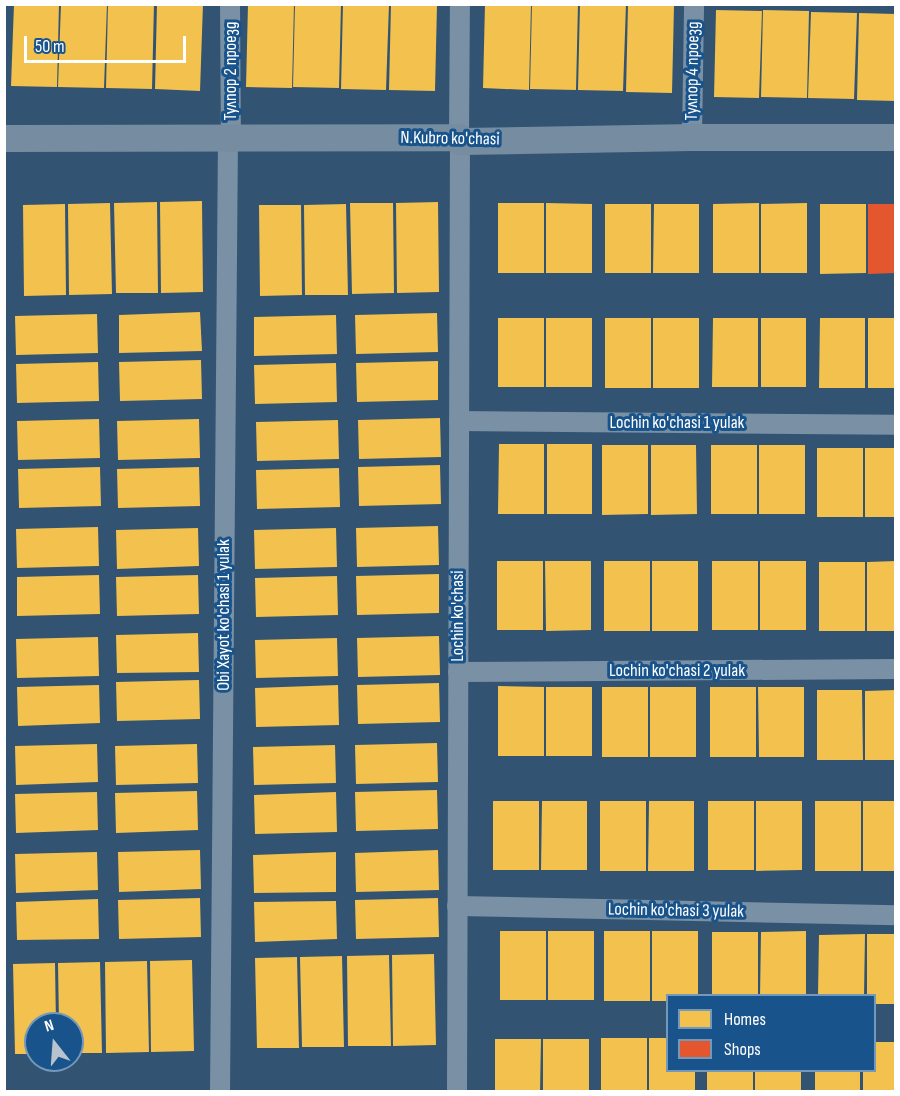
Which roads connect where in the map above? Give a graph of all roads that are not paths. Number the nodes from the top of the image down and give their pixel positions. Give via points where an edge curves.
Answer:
1 (230, 4) edge
2 (460, 4) edge
3 (694, 4) edge
4 (692, 136) junction
5 (896, 137) edge
6 (4, 138) edge
7 (230, 138) junction
8 (460, 139) junction
9 (459, 421) junction
10 (896, 425) edge
11 (896, 669) edge
12 (458, 672) junction
13 (458, 906) junction
14 (896, 915) edge
15 (220, 1092) edge
16 (457, 1092) edge

1 - 7 street, Тулпор 2 проезд
2 - 8 street, Lochin ko'chasi
3 - 4 street, Тулпор 4 проезд
4 - 5 street, N.Kubro ko'chasi
4 - 8 street, N.Kubro ko'chasi
6 - 7 street, N.Kubro ko'chasi
7 - 8 street, N.Kubro ko'chasi
7 - 15 street, Obi Xayot ko'chasi 1 yulak
8 - 9 street, Lochin ko'chasi
9 - 10 street, Lochin ko'chasi 1 yulak
9 - 12 street, Lochin ko'chasi
11 - 12 street, Lochin ko'chasi 2 yulak
12 - 13 street, Lochin ko'chasi
13 - 14 street, Lochin ko'chasi 3 yulak
13 - 16 street, Lochin ko'chasi

